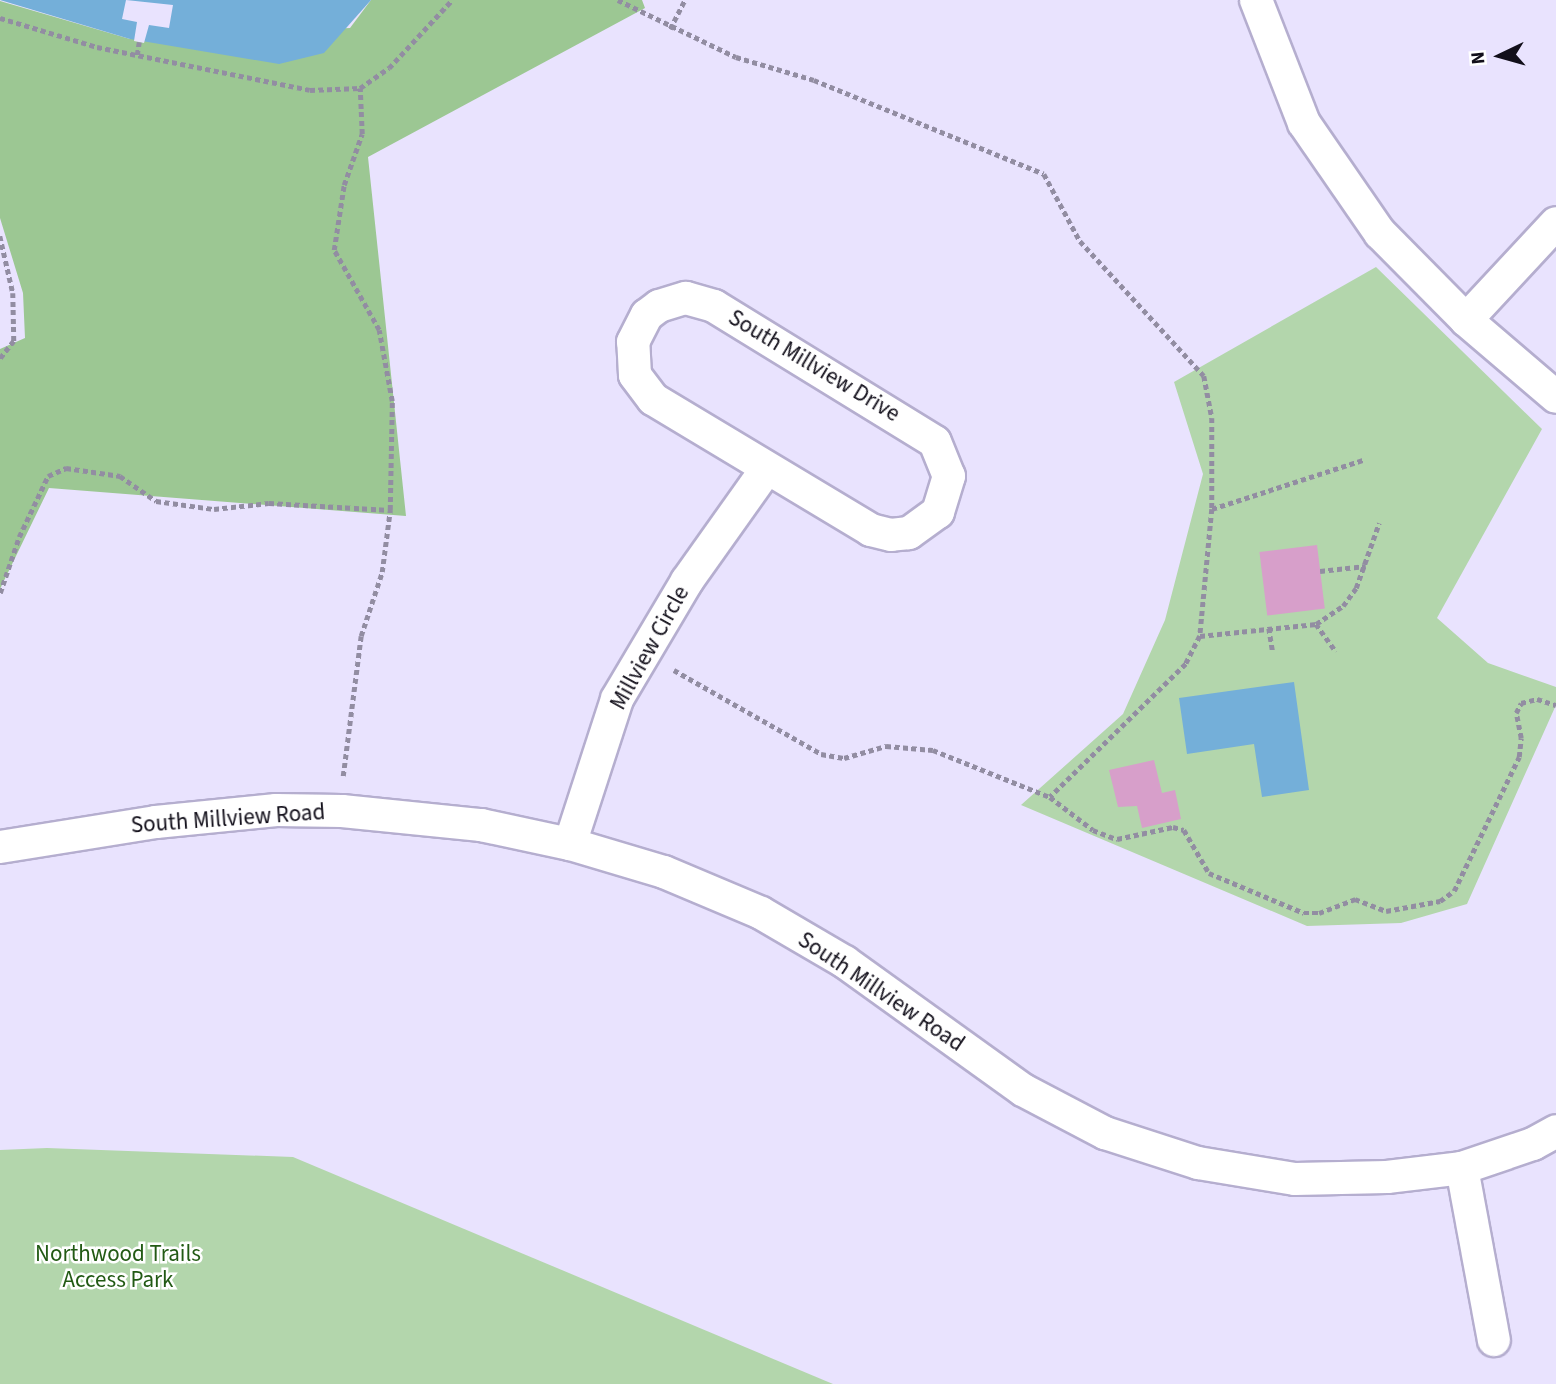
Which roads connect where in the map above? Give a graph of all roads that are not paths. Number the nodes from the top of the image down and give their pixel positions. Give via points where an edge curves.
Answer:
1 (1255, 0) edge
2 (1556, 223) edge
3 (1466, 320) junction
4 (1556, 397) edge
5 (766, 470) junction
6 (570, 844) junction
7 (0, 847) edge
8 (1556, 1131) edge
9 (1462, 1168) junction
10 (1494, 1340) dead end

1 - 3 street via 1304,123 1380,233
2 - 3 street
3 - 4 street
5 - 5 street, South Millview Drive via 643,388 631,358 633,342 639,326 659,306 687,298 715,306 921,430 935,442 949,476 947,494 926,525 891,535 871,530
5 - 6 street, Millview Circle via 687,581 617,699
6 - 7 street, South Millview Road via 481,825 342,811 276,810 156,821
6 - 9 street, South Millview Road via 664,872 761,913 845,962 1023,1090 1105,1133 1198,1163 1294,1179 1387,1177
8 - 9 street, South Millview Road via 1533,1144
9 - 10 street

